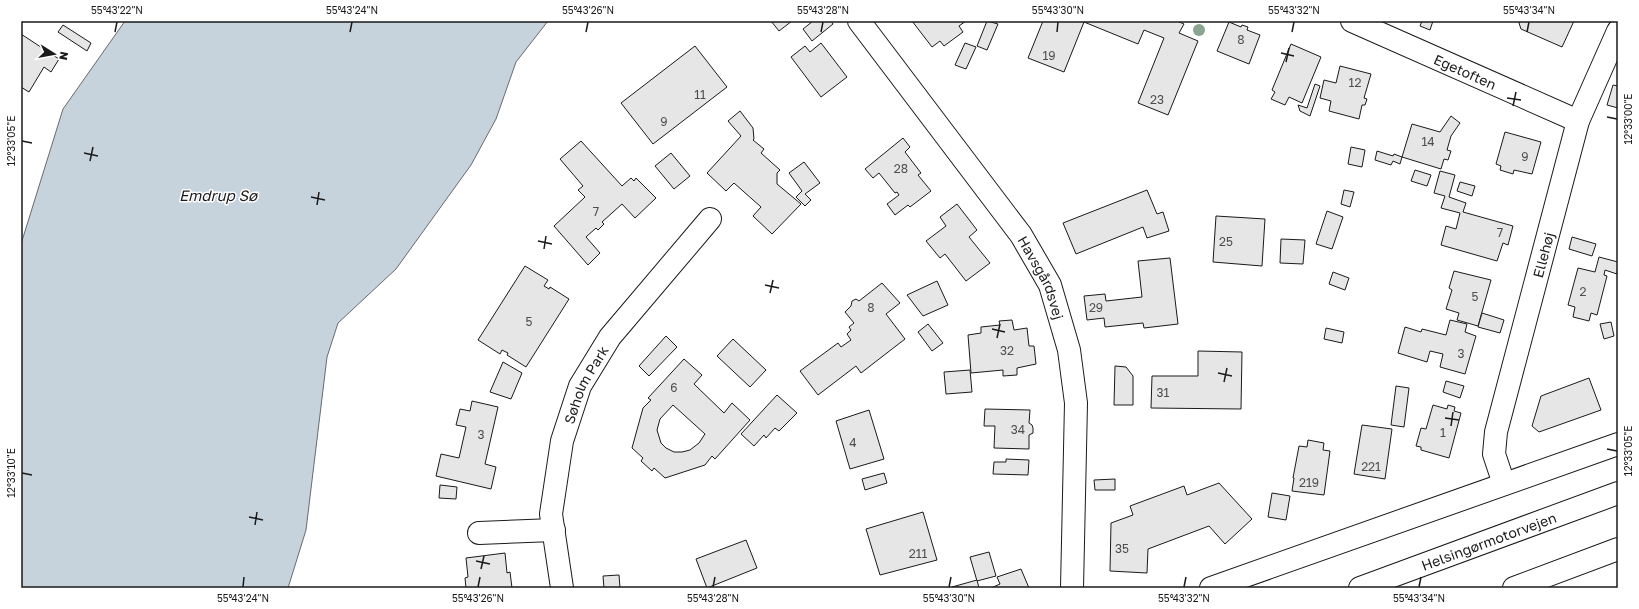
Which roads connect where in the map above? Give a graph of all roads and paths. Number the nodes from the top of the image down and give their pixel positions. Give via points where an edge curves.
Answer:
1 (859, 21) edge
2 (1352, 21) edge
3 (1618, 31) edge
4 (1578, 121) junction
5 (710, 219) dead end
6 (1618, 444) edge
7 (1504, 484) junction
8 (1618, 493) edge
9 (554, 530) junction
10 (479, 533) dead end
11 (1618, 549) edge
12 (562, 588) edge
13 (1072, 588) edge
14 (1211, 588) edge
15 (1360, 588) edge
16 (1514, 588) edge

1 - 13 main road, Havsgårdsvej via 1021,235 1050,285 1069,350 1076,403
2 - 4 main road, Egetoften
3 - 4 main road, Ellehøj
4 - 7 main road, Ellehøj via 1496,432 1494,454
5 - 9 main road, Søholm Park via 610,337 580,386 562,441 551,514
6 - 7 main road
7 - 14 main road
8 - 15 main road, Helsingørmotorvejen
9 - 10 main road
9 - 12 main road, Søholm Park
11 - 16 main road

